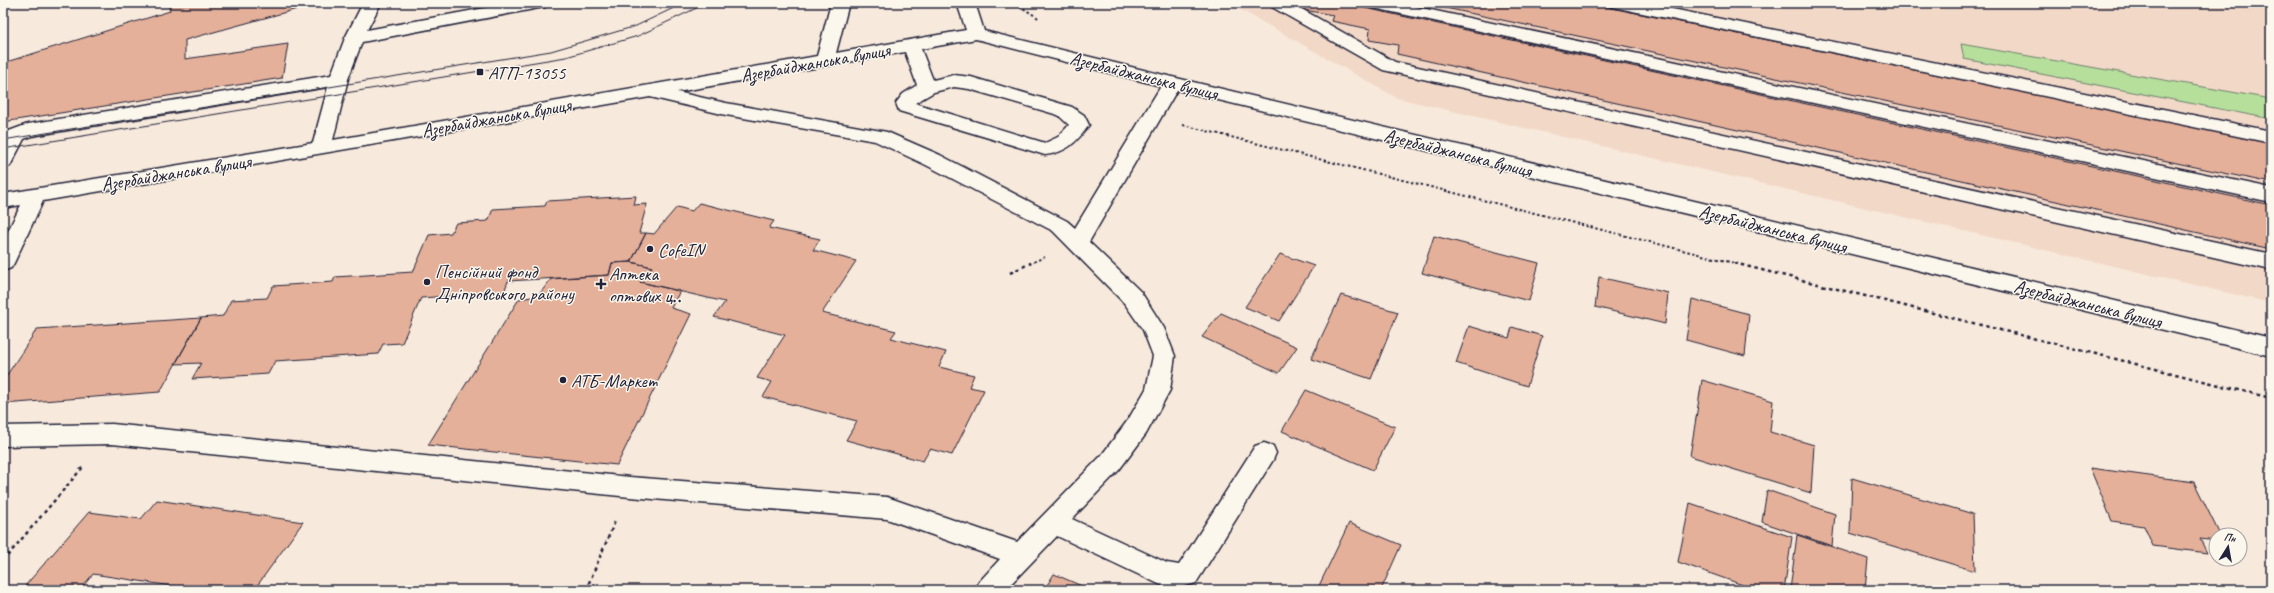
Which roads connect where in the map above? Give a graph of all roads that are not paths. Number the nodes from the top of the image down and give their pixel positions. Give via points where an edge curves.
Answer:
1 (372, 3) edge
2 (539, 3) edge
3 (840, 3) edge
4 (966, 3) edge
5 (1278, 3) edge
6 (1374, 3) edge
7 (1618, 3) edge
8 (976, 34) junction
9 (354, 38) junction
10 (911, 45) junction
11 (826, 60) junction
12 (339, 80) junction
13 (1172, 83) junction
14 (927, 87) junction
15 (648, 91) junction
16 (2271, 137) edge
17 (321, 148) junction
18 (3, 161) edge
19 (36, 195) junction
20 (2271, 195) edge
21 (3, 201) edge
22 (1078, 242) junction
23 (2271, 262) edge
24 (3, 263) edge
25 (2271, 347) edge
26 (3, 436) edge
27 (1264, 453) dead end
28 (1054, 523) junction
29 (1021, 556) junction
30 (988, 590) edge

1 - 9 street
2 - 9 street
3 - 11 street
4 - 8 street
5 - 23 street via 1389,66
6 - 20 street
7 - 16 street
8 - 10 street, Азербайджанська вулиця
8 - 13 street, Азербайджанська вулиця
9 - 12 street
10 - 11 street, Азербайджанська вулиця
10 - 14 street
11 - 15 street, Азербайджанська вулиця
12 - 17 street
12 - 18 street via 28,130 16,135
13 - 22 street
13 - 25 street, Азербайджанська вулиця
14 - 14 street via 954,81 971,83 1065,111 1077,119 1079,125 1066,142 1056,148 1034,147 906,107 908,99
15 - 17 street, Азербайджанська вулиця
15 - 22 street via 726,109 880,136 933,160 1060,226
17 - 19 street, Азербайджанська вулиця
19 - 21 street, Азербайджанська вулиця
19 - 24 street
22 - 28 street via 1133,298 1153,328 1164,356 1158,390 1137,427 1110,463
26 - 29 street via 112,434 630,487 887,508
27 - 28 street via 1187,575 1163,574
28 - 29 street
29 - 30 street

